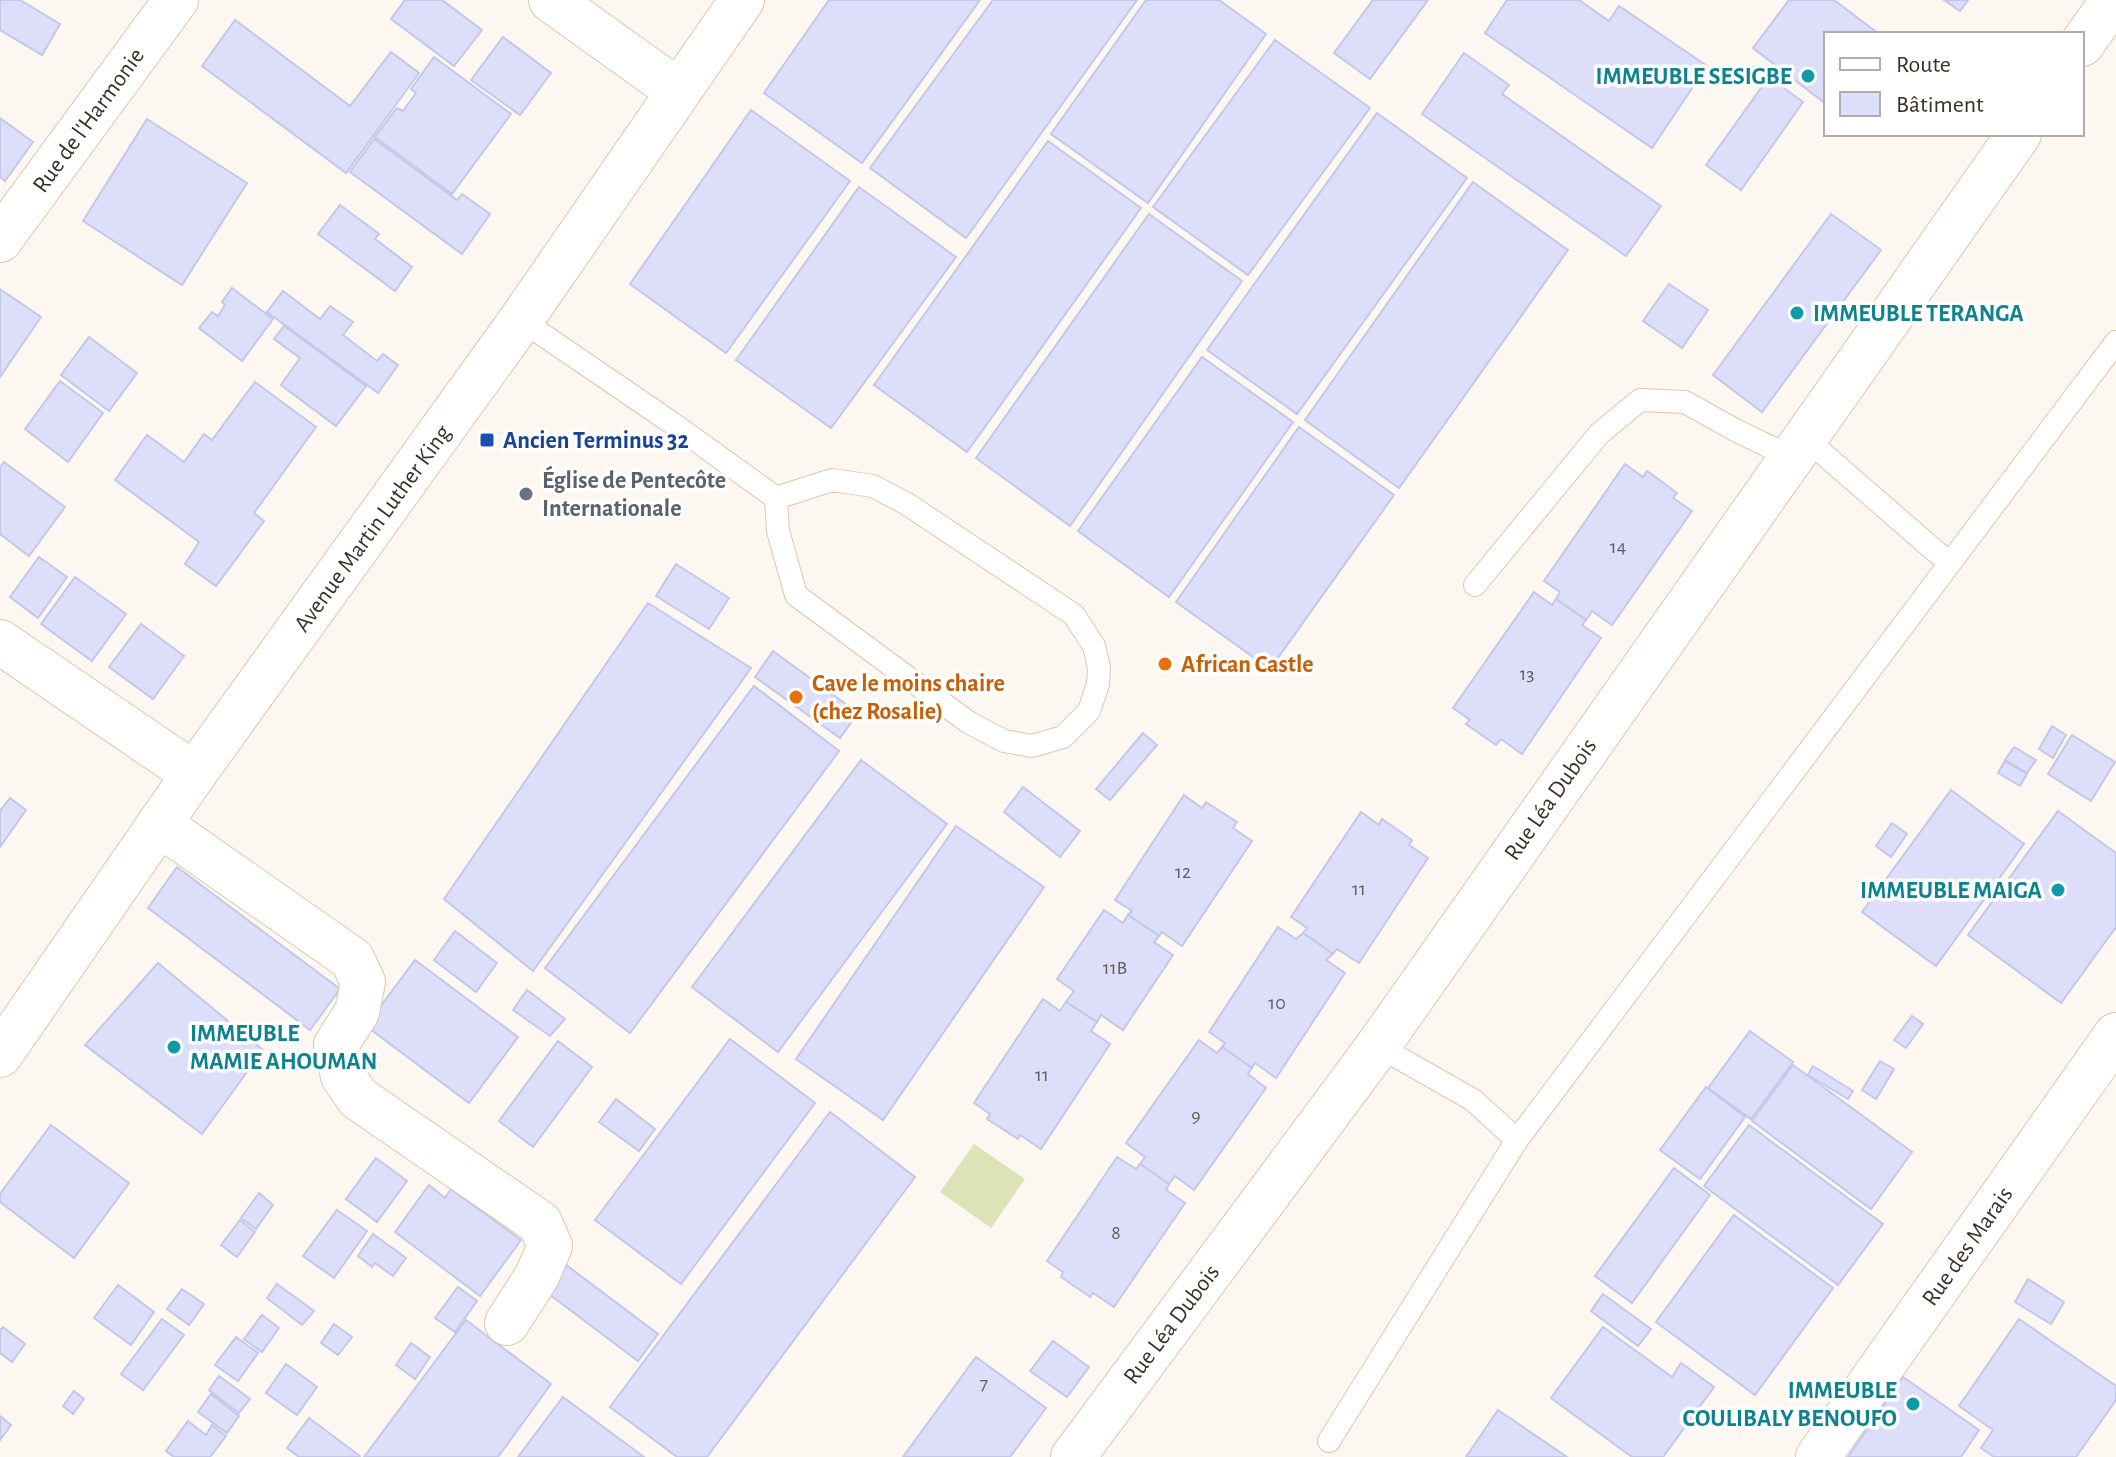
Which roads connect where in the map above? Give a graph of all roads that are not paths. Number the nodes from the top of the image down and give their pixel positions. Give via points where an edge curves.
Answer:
1 (176, 0) edge
2 (551, 0) edge
3 (742, 0) edge
4 (2113, 0) edge
5 (2084, 41) edge
6 (678, 91) junction
7 (2018, 136) edge
8 (0, 240) edge
9 (521, 320) junction
10 (2116, 342) edge
11 (1798, 447) junction
12 (776, 498) junction
13 (1949, 563) junction
14 (1475, 585) dead end
15 (0, 642) edge
16 (194, 774) junction
17 (159, 824) junction
18 (2116, 1035) edge
19 (1378, 1046) junction
20 (0, 1055) edge
21 (1517, 1140) junction
22 (507, 1323) dead end
23 (1329, 1441) dead end
24 (1073, 1457) edge
25 (1818, 1457) edge

1 - 8 street, Rue de l'Harmonie
2 - 6 street
3 - 6 street, Avenue Martin Luther King
4 - 5 street
6 - 9 street, Avenue Martin Luther King
7 - 11 street, Rue Léa Dubois
9 - 12 lane
9 - 16 street, Avenue Martin Luther King
10 - 13 lane
11 - 13 lane
11 - 14 lane via 1735,430 1685,402 1640,400 1599,434
11 - 19 street, Rue Léa Dubois
12 - 12 lane via 778,531 796,595 968,722 1004,741 1032,746 1063,737 1089,711 1099,667 1094,646 1074,615 873,486 832,480
13 - 21 lane
15 - 16 street
16 - 17 street, Avenue Martin Luther King
17 - 20 street, Avenue Martin Luther King
17 - 22 street via 352,959 363,982 357,1012 336,1045 343,1076 358,1098 540,1223 550,1246
18 - 25 street, Rue des Marais
19 - 21 lane via 1473,1100
19 - 24 street, Rue Léa Dubois
21 - 23 lane

